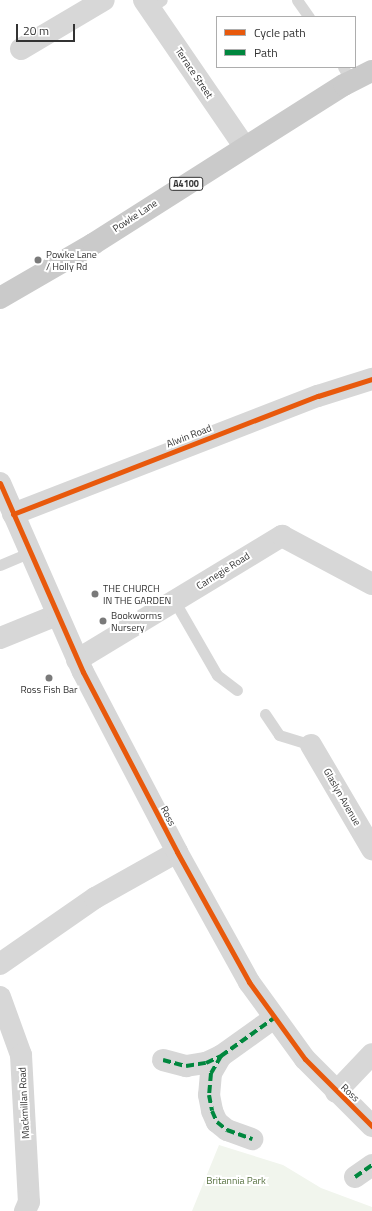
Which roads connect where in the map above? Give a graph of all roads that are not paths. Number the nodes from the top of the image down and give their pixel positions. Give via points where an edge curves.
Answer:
1 (104, 0) edge
2 (297, 0) edge
3 (152, 3) edge
4 (308, 16) edge
5 (20, 49) dead end
6 (372, 71) edge
7 (347, 74) edge
8 (244, 146) junction
9 (0, 298) edge
10 (372, 379) edge
11 (0, 483) edge
12 (13, 514) junction
13 (31, 552) junction
14 (0, 565) edge
15 (372, 584) edge
16 (174, 602) junction
17 (57, 615) junction
18 (0, 638) edge
19 (77, 660) junction
20 (238, 690) dead end
21 (265, 714) dead end
22 (311, 744) joint
23 (372, 849) edge
24 (177, 852) junction
25 (0, 964) edge
26 (0, 997) edge
27 (274, 1018) junction
28 (372, 1054) edge
29 (221, 1056) junction
30 (163, 1060) dead end
31 (336, 1092) junction
32 (372, 1126) edge
33 (252, 1139) dead end
34 (25, 1211) edge

1 - 5 street
2 - 4 lane
3 - 8 street, Terrace Street
6 - 7 main road, Powke Lane / A4100
7 - 8 main road, Powke Lane / A4100
8 - 9 main road, Powke Lane / A4100 via 93,244
10 - 12 street, Alwin Road via 318,396
11 - 12 street, Ross
12 - 13 street, Ross
13 - 14 lane
13 - 17 street, Ross
15 - 16 street, Carnegie Road via 282,536
16 - 19 street, Carnegie Road
16 - 20 lane via 217,675
17 - 18 street
17 - 19 street, Ross
19 - 24 street, Ross
21 - 22 lane via 279,735
22 - 23 street, Glaslyn Avenue
24 - 25 street via 95,898
24 - 27 street, Ross via 249,982
26 - 34 street, Mackmillan Road via 21,1056 29,1202
27 - 29 street
27 - 31 street, Ross via 305,1059
28 - 31 street
29 - 30 street via 206,1063 186,1066
29 - 33 street via 211,1073 209,1095 212,1111 217,1122 227,1130
31 - 32 street, Ross

